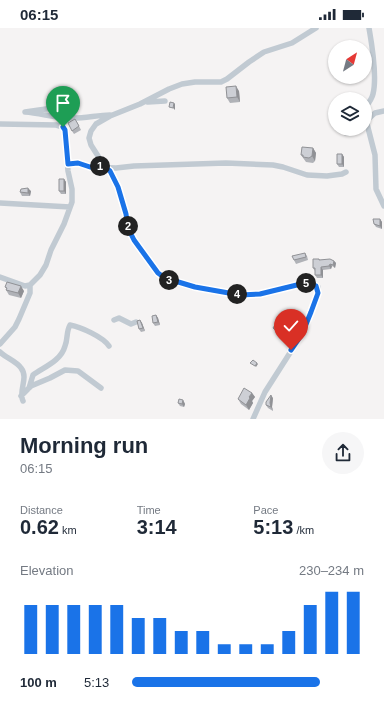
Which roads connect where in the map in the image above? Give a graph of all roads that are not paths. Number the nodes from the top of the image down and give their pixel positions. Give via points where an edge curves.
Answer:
1 (316, 28) edge
2 (369, 28) edge
3 (372, 96) edge
4 (165, 101) dead end
5 (140, 104) junction
6 (53, 108) edge
7 (384, 111) edge
8 (112, 115) junction
9 (372, 115) edge
10 (0, 124) edge
11 (370, 136) edge
12 (68, 164) junction
13 (105, 167) junction
14 (346, 172) dead end
15 (0, 203) edge
16 (384, 206) edge
17 (70, 207) junction
18 (0, 277) edge
19 (30, 284) junction
20 (114, 320) dead end
21 (136, 322) edge
22 (0, 344) edge
23 (109, 346) dead end
24 (0, 352) edge
25 (29, 388) junction
26 (102, 388) dead end
27 (253, 419) edge

1 - 5 street via 292,43 264,52 226,80 182,84
2 - 3 street via 374,87
4 - 5 street
5 - 8 street
6 - 8 street via 25,112 67,118
7 - 9 street
8 - 13 street via 96,124 90,136 91,145
10 - 12 street via 61,125 65,130
11 - 16 street via 375,155 376,189
12 - 13 street
12 - 17 street via 72,189
13 - 14 street via 226,163 273,165 307,175 327,176
13 - 27 street via 110,171 118,187 128,228 134,240 158,273 165,278 195,287 240,295 260,294 305,283 318,288 302,334 265,392
15 - 17 street
17 - 19 street via 46,265
18 - 19 street via 25,286
19 - 22 street via 30,293 19,319
20 - 21 street via 119,318 131,324
23 - 25 street via 100,338 70,325 62,352 56,360 33,375
24 - 25 street via 20,367 24,374 22,399
25 - 26 street via 65,370 84,375

